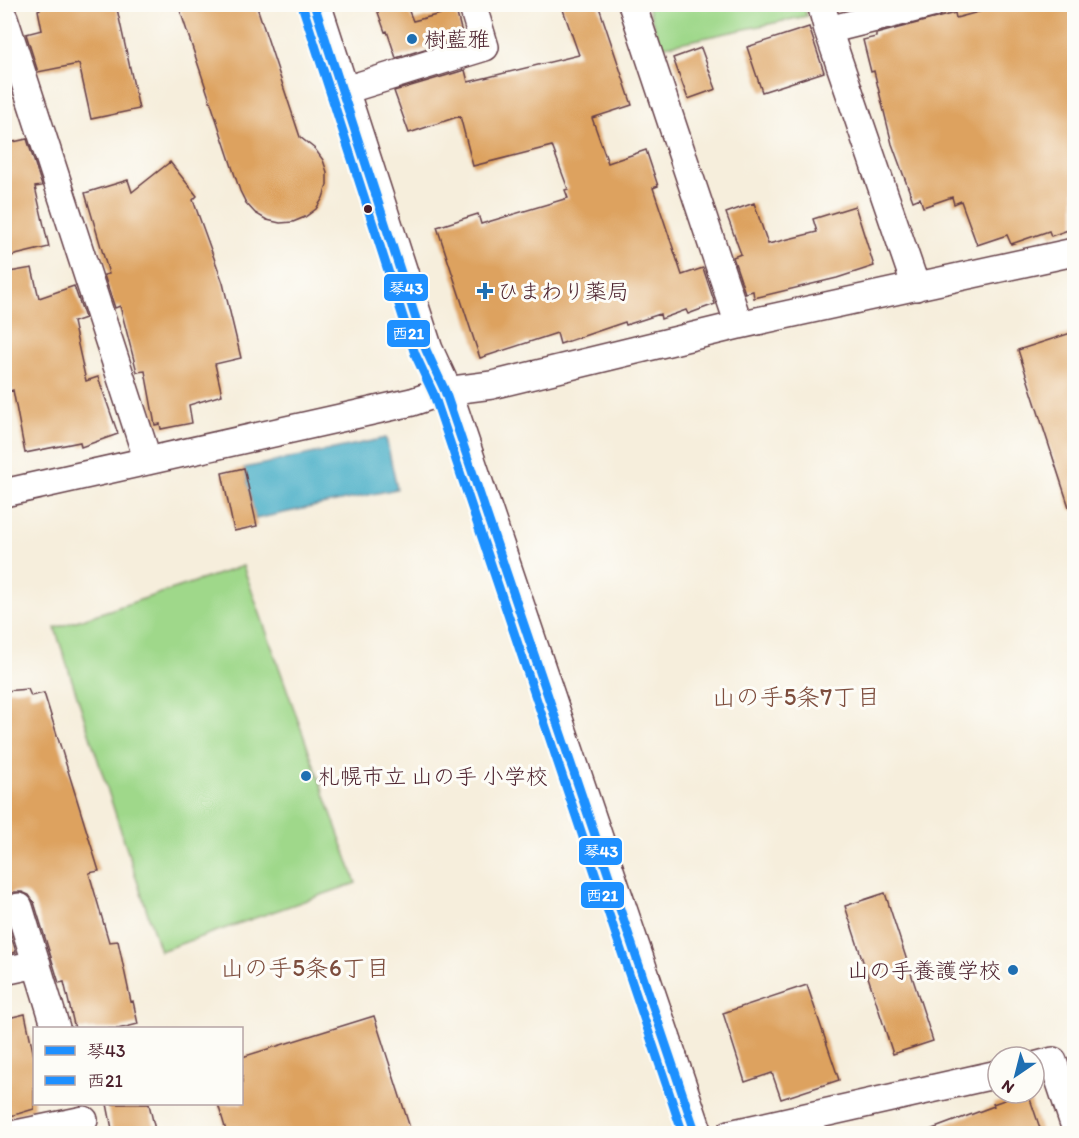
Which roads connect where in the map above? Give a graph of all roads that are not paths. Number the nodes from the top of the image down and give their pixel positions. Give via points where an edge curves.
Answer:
1 (314, 4) edge
2 (472, 4) edge
3 (632, 4) edge
4 (821, 4) edge
5 (932, 4) edge
6 (4, 18) edge
7 (828, 30) junction
8 (342, 90) junction
9 (1074, 252) edge
10 (916, 287) junction
11 (739, 325) junction
12 (445, 391) junction
13 (148, 461) junction
14 (4, 493) edge
15 (19, 907) dead end
16 (37, 964) junction
17 (4, 971) edge
18 (55, 1027) edge
19 (1046, 1063) edge
20 (986, 1077) edge
21 (84, 1119) edge
22 (1074, 1124) edge
23 (16, 1134) edge
24 (696, 1134) edge
25 (730, 1134) edge

1 - 8 main road
2 - 8 street via 485,47
3 - 11 street
4 - 7 street
5 - 7 street
6 - 13 street
7 - 10 street
8 - 12 main road via 426,350
9 - 10 street
10 - 11 street
11 - 12 street via 492,385
12 - 13 street via 412,402
12 - 24 main road
13 - 14 street
15 - 16 street
16 - 17 street
16 - 18 street
19 - 22 street via 1053,1061
20 - 25 street
21 - 23 street

